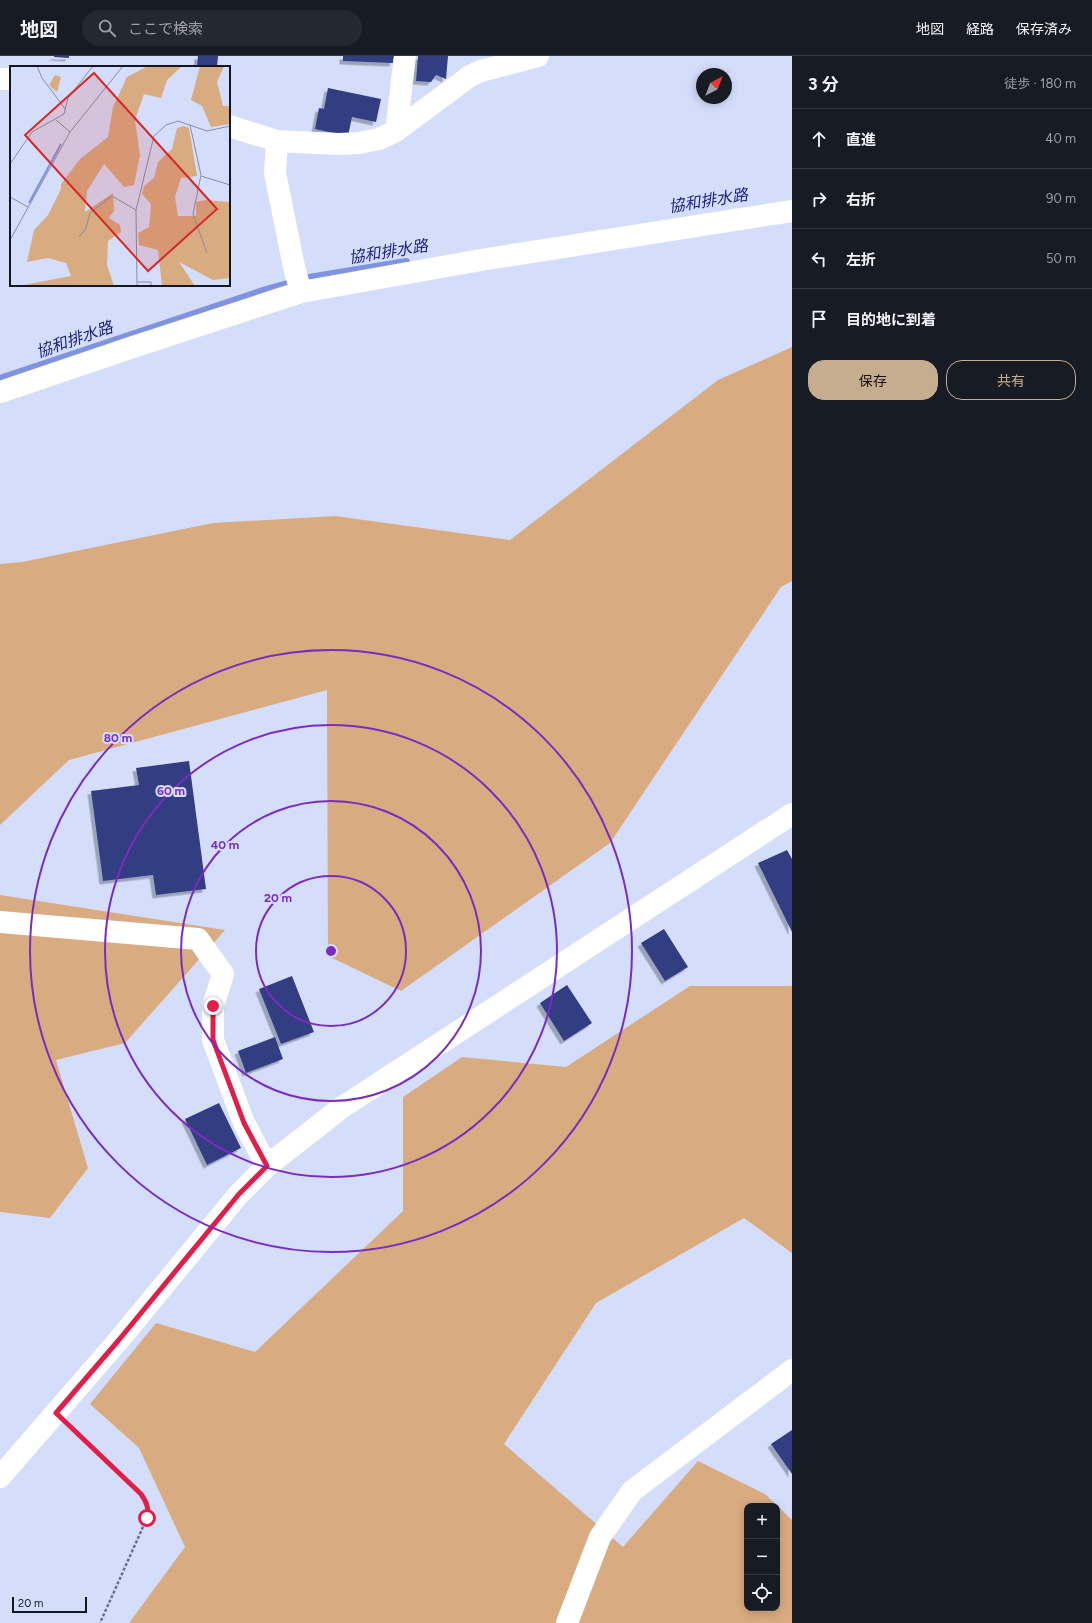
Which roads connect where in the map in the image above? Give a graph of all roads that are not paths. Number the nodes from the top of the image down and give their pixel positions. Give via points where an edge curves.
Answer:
1 (405, 56) edge
2 (538, 56) edge
3 (230, 126) edge
4 (396, 131) junction
5 (277, 141) junction
6 (792, 212) edge
7 (300, 290) junction
8 (0, 392) edge
9 (792, 814) edge
10 (0, 922) edge
11 (267, 1166) junction
12 (792, 1370) edge
13 (0, 1477) edge
14 (567, 1623) edge

1 - 4 street
2 - 4 street via 470,76
3 - 5 street
4 - 5 street via 379,139 359,143
5 - 7 street via 275,173
6 - 7 street
7 - 8 street
9 - 11 street via 341,1108
10 - 11 street via 198,939 223,974 213,1006 213,1040 244,1123
11 - 13 street via 239,1194 118,1341
12 - 14 street via 632,1491 600,1537

